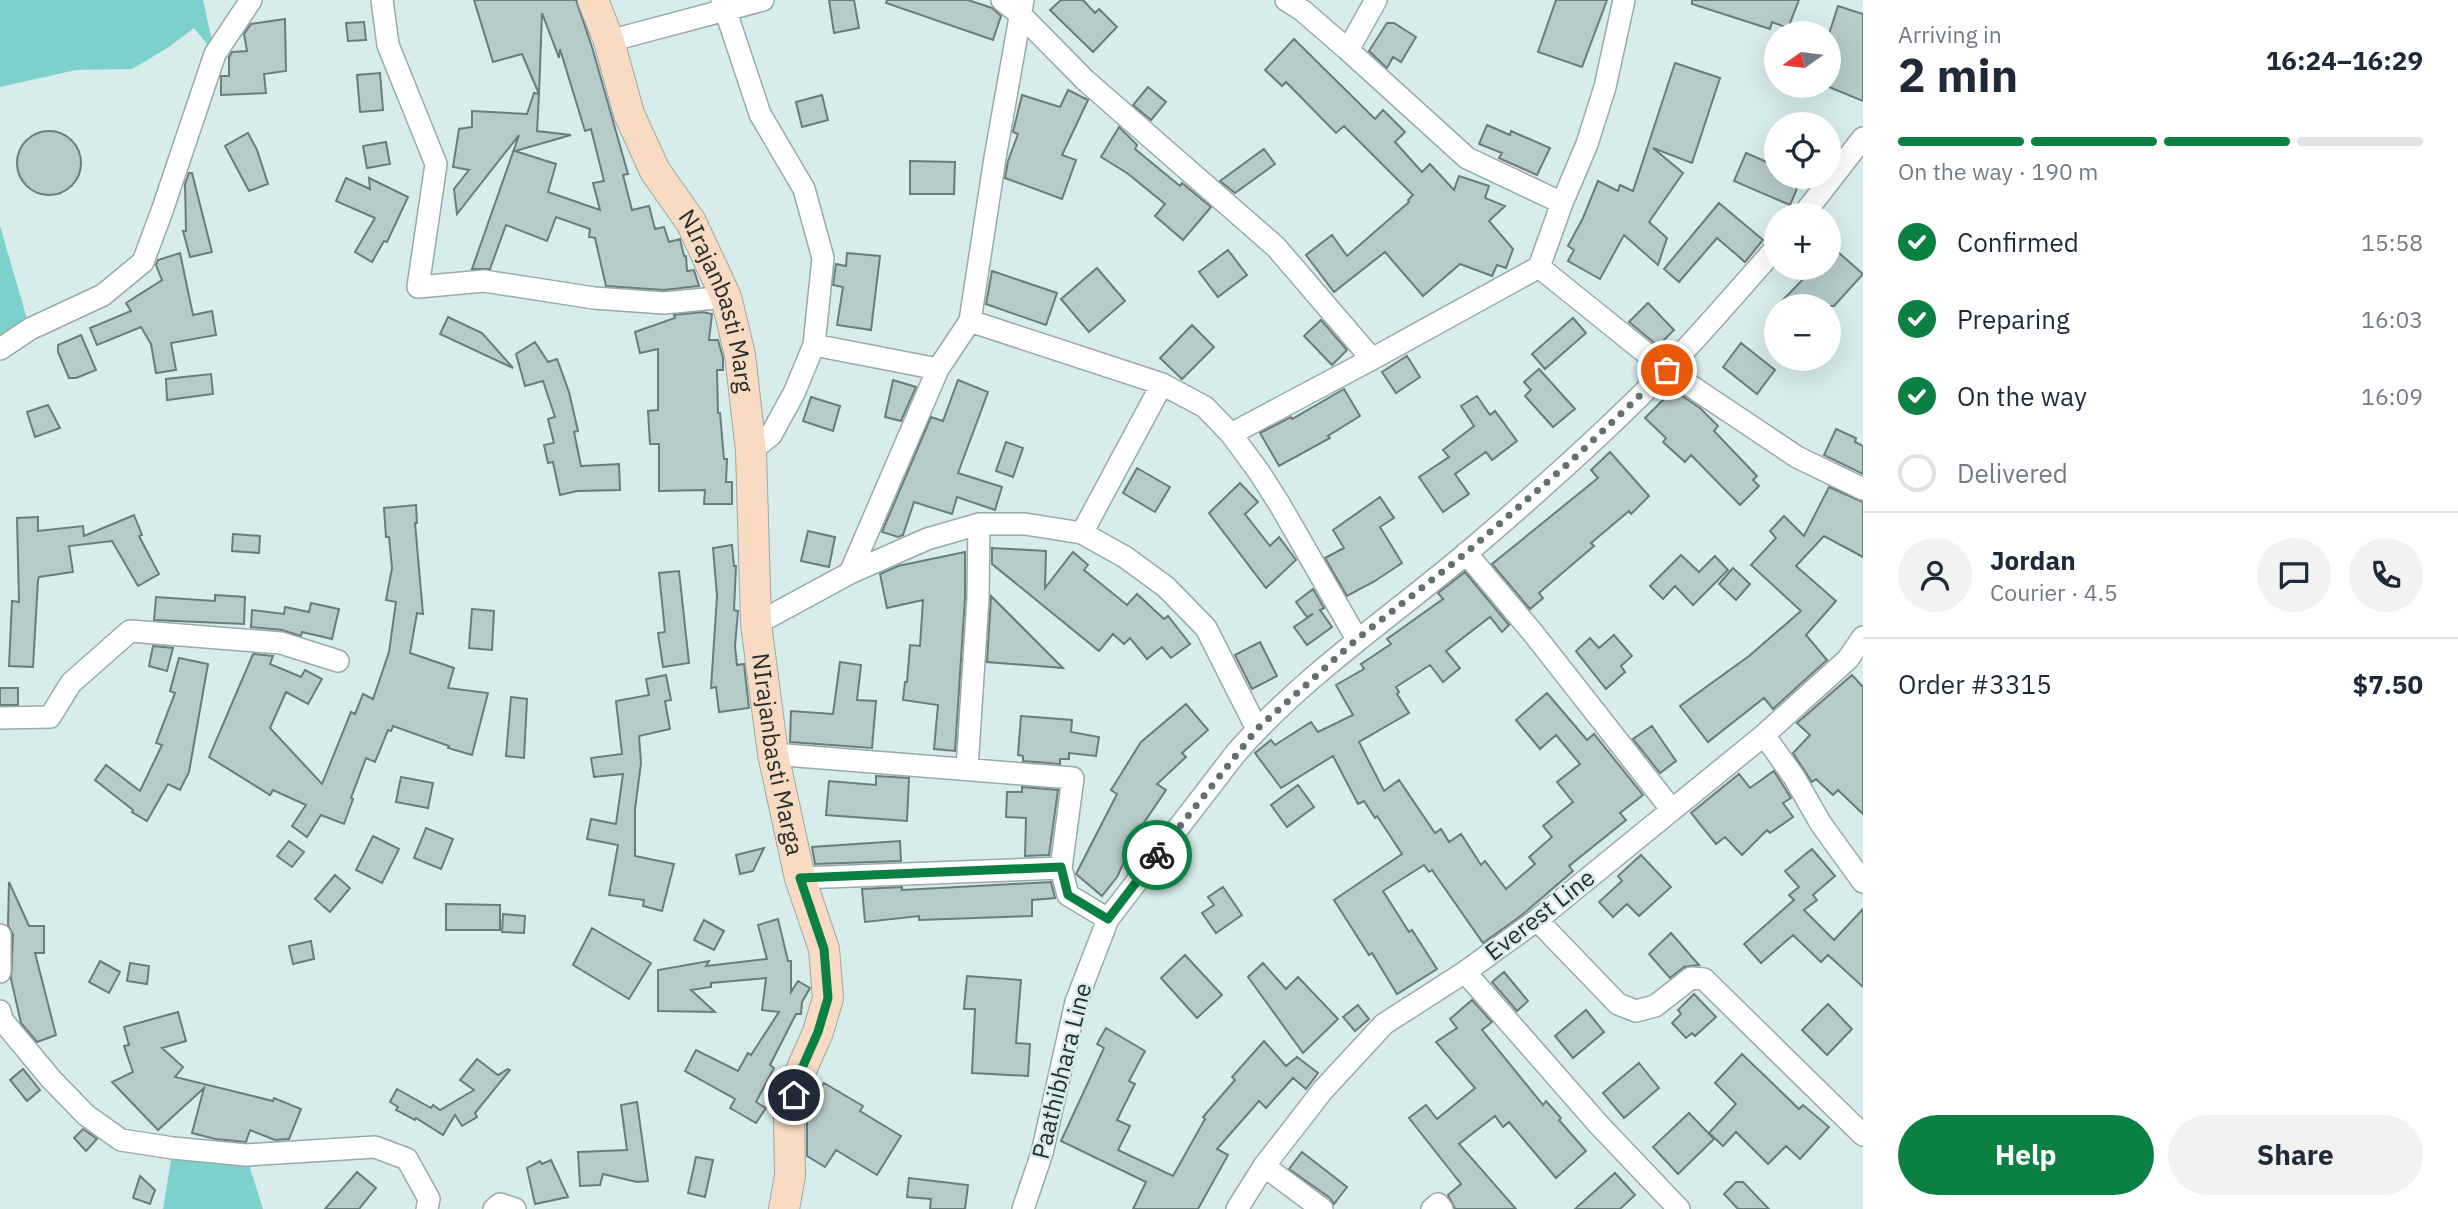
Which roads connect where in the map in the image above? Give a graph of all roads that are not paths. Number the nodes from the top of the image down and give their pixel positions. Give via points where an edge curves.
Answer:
1 (251, 0) edge
2 (383, 0) edge
3 (593, 0) edge
4 (763, 0) edge
5 (1002, 0) edge
6 (1286, 0) edge
7 (1376, 0) edge
8 (1624, 0) edge
9 (724, 6) edge
10 (1022, 8) edge
11 (609, 41) junction
12 (1348, 50) junction
13 (1863, 138) edge
14 (1562, 203) junction
15 (1812, 203) edge
16 (1764, 261) edge
17 (1539, 267) junction
18 (726, 297) junction
19 (970, 321) junction
20 (814, 345) junction
21 (0, 349) edge
22 (1372, 359) junction
23 (939, 369) junction
24 (1667, 370) junction
25 (1162, 384) junction
26 (1231, 435) junction
27 (751, 452) junction
28 (1863, 489) edge
29 (979, 524) junction
30 (1082, 533) junction
31 (1466, 553) junction
32 (850, 573) junction
33 (756, 624) junction
34 (1863, 638) edge
35 (1357, 639) junction
36 (338, 661) dead end
37 (1856, 664) edge
38 (0, 718) edge
39 (1257, 729) junction
40 (1764, 735) junction
41 (773, 754) junction
42 (967, 768) junction
43 (1672, 810) junction
44 (1061, 867) junction
45 (800, 878) junction
46 (1863, 882) edge
47 (1108, 919) junction
48 (1537, 920) junction
49 (0, 935) edge
50 (0, 972) edge
51 (1465, 972) junction
52 (0, 1011) edge
53 (1863, 1135) edge
54 (1264, 1166) junction
55 (427, 1209) edge
56 (494, 1209) edge
57 (515, 1209) edge
58 (784, 1209) edge
59 (1023, 1209) edge
60 (1237, 1209) edge
61 (1322, 1209) edge
62 (1432, 1209) edge
63 (1442, 1209) edge
64 (1679, 1209) edge

1 - 21 street via 215,54 143,262 103,295
2 - 18 street via 388,45 436,164 418,287 484,281 652,302
3 - 11 street, NIrajanbasti Marg
4 - 9 street
5 - 10 street
6 - 12 street
7 - 12 street
8 - 14 street via 1605,87
9 - 11 street
9 - 20 street via 760,114 804,189 823,258
10 - 19 street
10 - 22 street via 1086,80 1276,247
11 - 18 street, NIrajanbasti Marg via 629,114 655,171 691,222
12 - 14 street via 1467,158
13 - 15 street
14 - 17 street
16 - 24 street, Paathibhara Line
17 - 22 street
17 - 24 street
18 - 27 street, NIrajanbasti Marg via 740,355
19 - 23 street
19 - 25 street
20 - 23 street
20 - 27 street via 771,435
22 - 26 street
23 - 32 street
24 - 28 street via 1797,457
24 - 31 street, Paathibhara Line
25 - 26 street via 1205,407
25 - 30 street
26 - 35 street via 1280,505
27 - 33 street, NIrajanbasti Marg
29 - 30 street via 1026,524
29 - 32 street via 927,539
29 - 42 street
30 - 39 street via 1166,587 1206,628
31 - 35 street, Paathibhara Line
31 - 43 street
32 - 33 street
33 - 41 street, NIrajanbasti Marga
34 - 37 street, Everest Line
35 - 39 street, Paathibhara Line
36 - 38 street via 281,642 130,631 71,683 50,718
37 - 40 street, Everest Line
39 - 47 street, Paathibhara Line
40 - 43 street, Everest Line
40 - 46 street
41 - 42 street
41 - 45 street, NIrajanbasti Marga
42 - 44 street via 1073,778
43 - 48 street, Everest Line
44 - 45 street
44 - 47 street via 1068,895
45 - 58 street, NIrajanbasti Marga via 824,949 828,998 789,1116 790,1177
47 - 59 street, Paathibhara Line via 1076,1002 1042,1153
48 - 51 street, Everest Line
48 - 53 street via 1618,1004 1636,1011 1655,1006 1691,978 1704,979
49 - 50 street
51 - 54 street, Everest Line via 1384,1024 1323,1090
51 - 64 street
52 - 55 street via 2,1020 51,1079 86,1115 121,1140 246,1155 375,1147 407,1159 429,1199
54 - 60 street, Everest Line
54 - 61 street
56 - 57 street via 500,1204
62 - 63 street via 1438,1204

